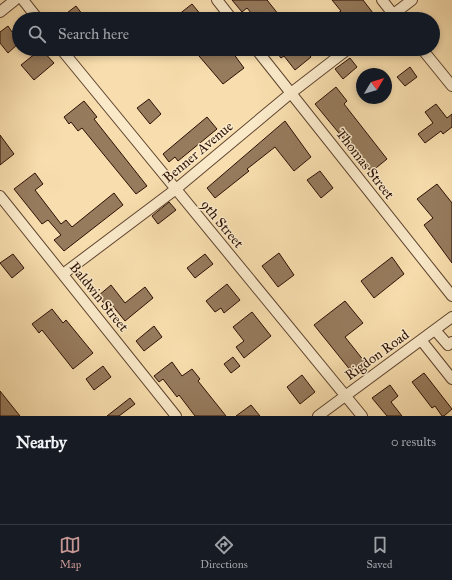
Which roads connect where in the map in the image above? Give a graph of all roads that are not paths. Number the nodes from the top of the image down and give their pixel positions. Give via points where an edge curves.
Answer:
1 (15, 0) edge
2 (23, 0) edge
3 (216, 0) edge
4 (382, 0) edge
5 (412, 0) edge
6 (0, 12) edge
7 (32, 12) edge
8 (226, 12) edge
9 (389, 12) edge
10 (398, 12) edge
11 (67, 56) edge
12 (262, 56) edge
13 (339, 56) edge
14 (428, 56) edge
15 (452, 86) edge
16 (292, 93) junction
17 (176, 189) junction
18 (0, 196) edge
19 (63, 274) junction
20 (452, 296) edge
21 (452, 318) edge
22 (435, 330) junction
23 (421, 340) junction
24 (450, 344) edge
25 (433, 356) junction
26 (452, 379) edge
27 (346, 394) junction
28 (176, 416) edge
29 (318, 416) edge
30 (362, 416) edge

1 - 6 street
2 - 7 street
3 - 8 street
4 - 9 street
5 - 10 street
11 - 17 street, 9th Street
12 - 16 street, Thomas Street
13 - 16 street, Benner Avenue
14 - 15 street
16 - 17 street, Benner Avenue
16 - 20 street, Thomas Street
17 - 19 street, Benner Avenue
17 - 27 street, 9th Street
18 - 19 street, Baldwin Street
19 - 28 street, Baldwin Street
21 - 22 street, Rigdon Road
22 - 23 street, Rigdon Road
22 - 24 street
23 - 25 street
23 - 27 street, Rigdon Road
24 - 25 street
25 - 26 street
27 - 29 street, Rigdon Road
27 - 30 street, 9th Street

